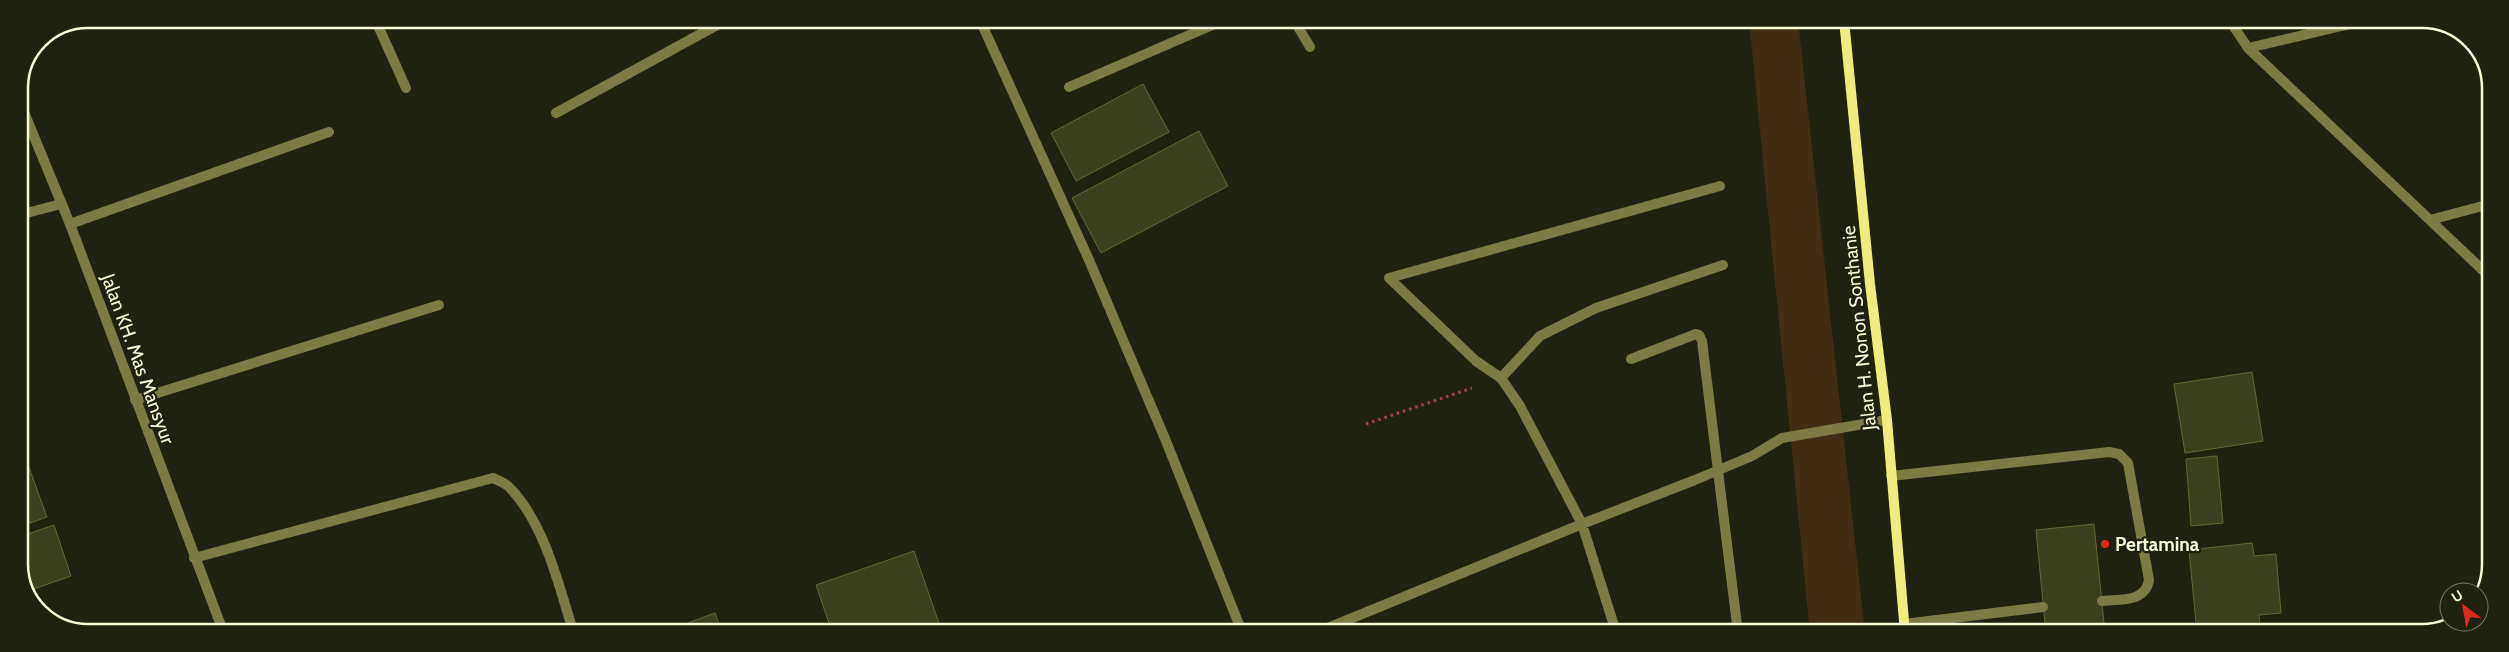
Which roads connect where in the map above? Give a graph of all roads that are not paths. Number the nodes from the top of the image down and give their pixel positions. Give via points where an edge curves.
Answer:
1 (379, 28) edge
2 (712, 28) edge
3 (984, 28) edge
4 (1205, 28) edge
5 (1299, 28) edge
6 (1845, 28) edge
7 (2235, 28) edge
8 (2333, 28) edge
9 (1310, 47) dead end
10 (2248, 48) junction
11 (1069, 87) dead end
12 (406, 88) dead end
13 (556, 113) dead end
14 (28, 122) edge
15 (329, 132) dead end
16 (1720, 186) dead end
17 (61, 204) junction
18 (2481, 206) edge
19 (28, 213) edge
20 (2430, 220) junction
21 (70, 224) junction
22 (1723, 265) dead end
23 (2481, 269) edge
24 (439, 305) dead end
25 (1631, 359) dead end
26 (1501, 378) junction
27 (135, 400) junction
28 (1887, 420) junction
29 (1720, 469) junction
30 (1891, 476) junction
31 (1582, 524) junction
32 (194, 558) junction
33 (2102, 601) dead end
34 (2043, 607) dead end
35 (220, 624) edge
36 (571, 624) edge
37 (1239, 624) edge
38 (1338, 624) edge
39 (1613, 624) edge
40 (1737, 624) edge
41 (1905, 624) edge
42 (1931, 624) edge

1 - 12 street
2 - 13 street
3 - 37 street via 1093,269
4 - 11 street
5 - 9 street
6 - 28 street, Jalan H. Nonon Sonthanie
7 - 10 street
8 - 10 street
10 - 20 street
14 - 17 street, Jalan KH. Mas Mansyur
15 - 21 street
16 - 26 street via 1389,278 1476,361
17 - 19 street
17 - 21 street, Jalan KH. Mas Mansyur
18 - 20 street
20 - 23 street
21 - 27 street, Jalan KH. Mas Mansyur
22 - 26 street via 1596,308 1540,336
24 - 27 street
25 - 29 street via 1699,335
26 - 31 street via 1520,406
27 - 32 street, Jalan KH. Mas Mansyur
28 - 29 street via 1782,438 1752,456
28 - 30 street, Jalan H. Nonon Sonthanie
29 - 31 street
29 - 40 street
30 - 33 street via 2109,452 2119,454 2128,463 2149,580 2144,594 2137,598
30 - 41 street, Jalan H. Nonon Sonthanie
31 - 38 street
31 - 39 street
32 - 35 street, Jalan KH. Mas Mansyur
32 - 36 street via 493,478 508,486 527,508 555,570
34 - 42 street

